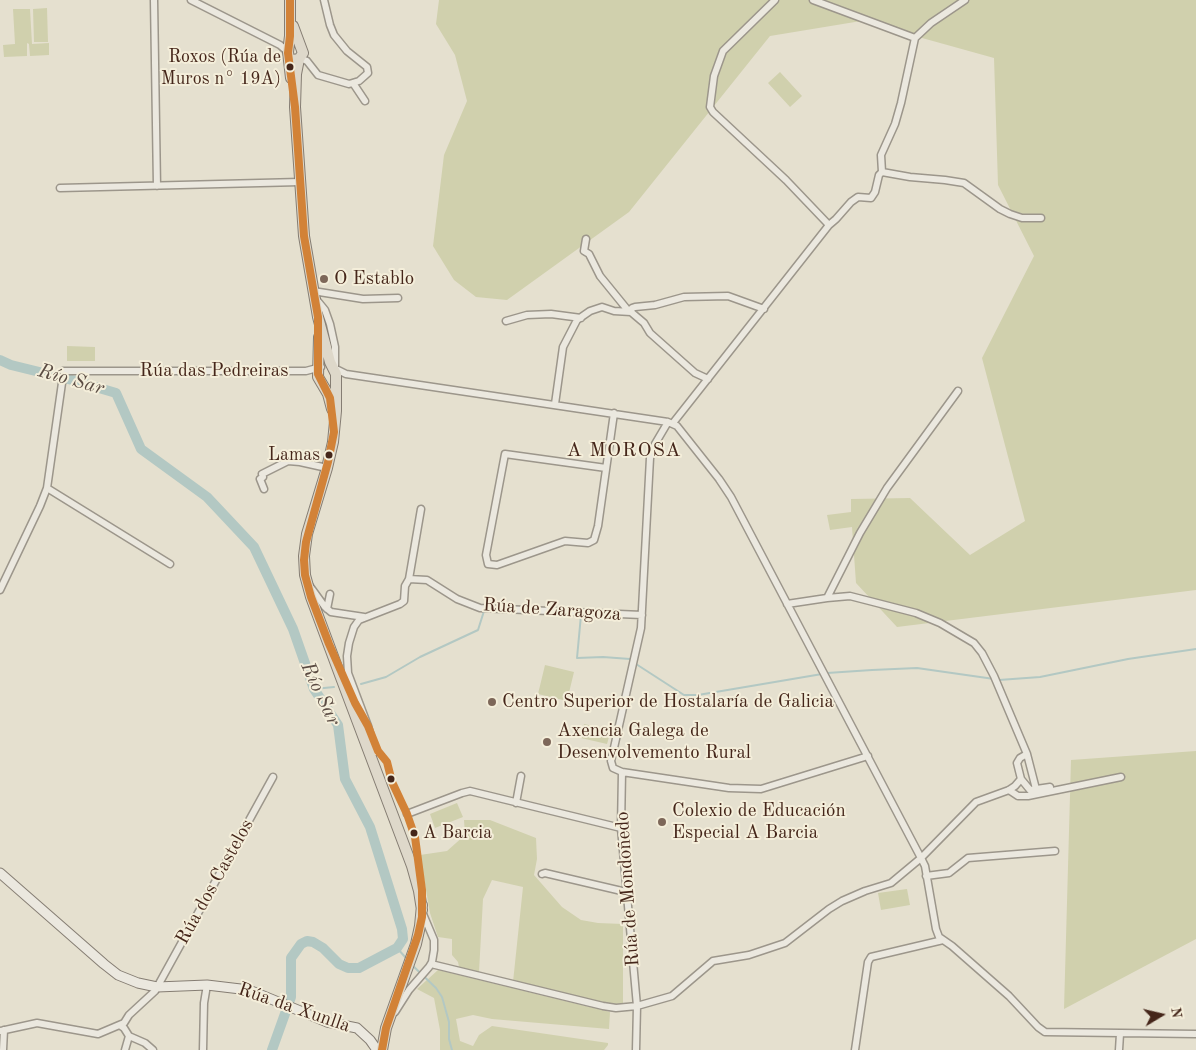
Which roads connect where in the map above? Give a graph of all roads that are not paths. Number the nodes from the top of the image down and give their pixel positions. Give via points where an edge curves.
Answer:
1 (154, 0) edge
2 (191, 0) edge
3 (324, 0) edge
4 (775, 0) edge
5 (813, 0) edge
6 (965, 0) edge
7 (290, 5) edge
8 (915, 38) junction
9 (291, 48) junction
10 (300, 59) junction
11 (312, 68) junction
12 (353, 83) junction
13 (365, 101) dead end
14 (295, 107) junction
15 (882, 172) junction
16 (300, 182) junction
17 (157, 186) junction
18 (60, 188) dead end
19 (1041, 218) dead end
20 (829, 224) junction
21 (586, 239) dead end
22 (314, 294) junction
23 (398, 298) dead end
24 (764, 309) junction
25 (632, 312) junction
26 (581, 318) junction
27 (506, 321) dead end
28 (306, 371) junction
29 (328, 373) junction
30 (708, 379) junction
31 (958, 391) dead end
32 (555, 404) junction
33 (614, 414) junction
34 (670, 422) junction
35 (334, 432) junction
36 (327, 468) junction
37 (606, 468) junction
38 (47, 488) junction
39 (264, 489) dead end
40 (421, 510) dead end
41 (170, 564) dead end
42 (409, 579) junction
43 (306, 582) junction
44 (0, 590) edge
45 (330, 594) dead end
46 (827, 598) junction
47 (787, 604) junction
48 (327, 609) junction
49 (642, 615) junction
50 (364, 617) junction
51 (329, 644) junction
52 (347, 656) junction
53 (338, 662) junction
54 (375, 752) junction
55 (1027, 754) junction
56 (868, 756) junction
57 (622, 772) junction
58 (521, 776) dead end
59 (1121, 776) dead end
60 (273, 777) dead end
61 (1022, 780) junction
62 (1072, 786) junction
63 (1036, 789) junction
64 (1009, 790) junction
65 (516, 802) junction
66 (407, 814) dead end
67 (621, 828) junction
68 (1055, 851) dead end
69 (921, 858) junction
70 (0, 873) edge
71 (542, 874) dead end
72 (926, 876) junction
73 (626, 892) junction
74 (422, 910) junction
75 (943, 940) junction
76 (429, 967) junction
77 (207, 984) junction
78 (157, 987) junction
79 (637, 1006) junction
80 (388, 1025) junction
81 (121, 1026) junction
82 (2, 1030) edge
83 (1120, 1034) junction
84 (1196, 1034) edge
85 (129, 1036) junction
86 (377, 1047) edge
87 (3, 1050) edge
88 (125, 1050) edge
89 (153, 1050) edge
90 (203, 1050) edge
91 (636, 1050) edge
92 (855, 1050) edge
93 (1119, 1050) edge

1 - 17 street
2 - 9 street
3 - 12 street via 334,35 368,69 366,76
4 - 20 street via 723,50 714,76 710,107
5 - 8 street
6 - 8 street
7 - 9 main road via 296,36
8 - 15 street via 895,124 881,155
9 - 10 main road via 293,60
9 - 11 street via 308,55
9 - 14 main road
10 - 11 street via 306,60
10 - 14 main road
11 - 12 street via 318,75
12 - 13 street
14 - 16 main road
15 - 19 street via 964,183 1010,214
15 - 20 street via 871,198 858,197
16 - 17 street
16 - 22 main road via 305,245
17 - 18 street
20 - 24 street
21 - 25 street via 584,251 589,254 600,276
22 - 23 street via 362,299
22 - 29 main road
22 - 29 street via 325,310 335,347
24 - 25 street via 719,296 684,297 655,306 635,306
24 - 30 street
25 - 26 street via 614,312 602,307
25 - 30 street via 656,339 695,373
26 - 27 street via 550,314
26 - 32 street via 563,347
28 - 29 street, Rúa das Pedreiras
28 - 29 street, Rúa das Pedreiras
28 - 38 street, Rúa das Pedreiras via 63,373
29 - 32 street
29 - 35 main road
29 - 35 main road via 336,411
30 - 34 street
31 - 46 street via 887,488
32 - 33 street
33 - 34 street
33 - 37 street
34 - 47 street via 682,431 725,488
34 - 49 street via 650,458
35 - 36 main road
36 - 39 street via 288,461 262,474 260,479
36 - 43 main road via 306,542
37 - 37 street via 504,454 487,563 497,565 565,541 592,542 597,531
38 - 41 street
38 - 44 street
40 - 42 street
42 - 49 street, Rúa de Zaragoza via 427,580 480,608
42 - 50 street via 404,586 403,602
43 - 48 street
43 - 51 main road
45 - 48 street
46 - 47 street
46 - 55 street via 850,596 916,613 974,643 994,676
47 - 56 street
48 - 50 street via 333,613
49 - 57 street via 611,761 613,768
50 - 52 street via 352,630
51 - 53 main road
51 - 74 main road via 412,866
52 - 53 street via 343,663
52 - 54 street via 350,678
53 - 54 main road
54 - 74 main road via 417,864
55 - 61 street via 1017,763
55 - 63 street
56 - 57 street via 761,790
56 - 69 street
57 - 67 street, Rúa de Mondoñedo
58 - 65 street
59 - 62 street
60 - 78 street, Rúa dos Castelos
61 - 63 street via 1030,790
61 - 64 street
62 - 63 street
62 - 64 street via 1028,796 1018,796
64 - 69 street via 976,802
65 - 66 street via 470,791
65 - 67 street
67 - 73 street, Rúa de Mondoñedo
68 - 72 street via 968,858 949,873
69 - 72 street
69 - 79 street via 891,883 864,891 829,909 785,943 749,955 713,961 672,996
70 - 78 street, Rúa da Xunlla via 109,969 130,980
71 - 73 street
72 - 75 street via 936,929
73 - 79 street, Rúa de Mondoñedo
74 - 76 street via 434,942
74 - 80 main road via 415,948
75 - 83 street via 1009,996 1045,1032
75 - 92 street via 870,957
76 - 79 street via 603,1006
76 - 80 street via 413,984
77 - 78 street, Rúa da Xunlla
77 - 86 street, Rúa da Xunlla via 243,988 327,1022 355,1028
77 - 90 street
78 - 81 street
79 - 91 street, Rúa de Mondoñedo
80 - 86 main road
81 - 82 street via 98,1034 37,1023
81 - 85 street
82 - 87 street
83 - 84 street
83 - 93 street
85 - 88 street
85 - 89 street via 146,1043

